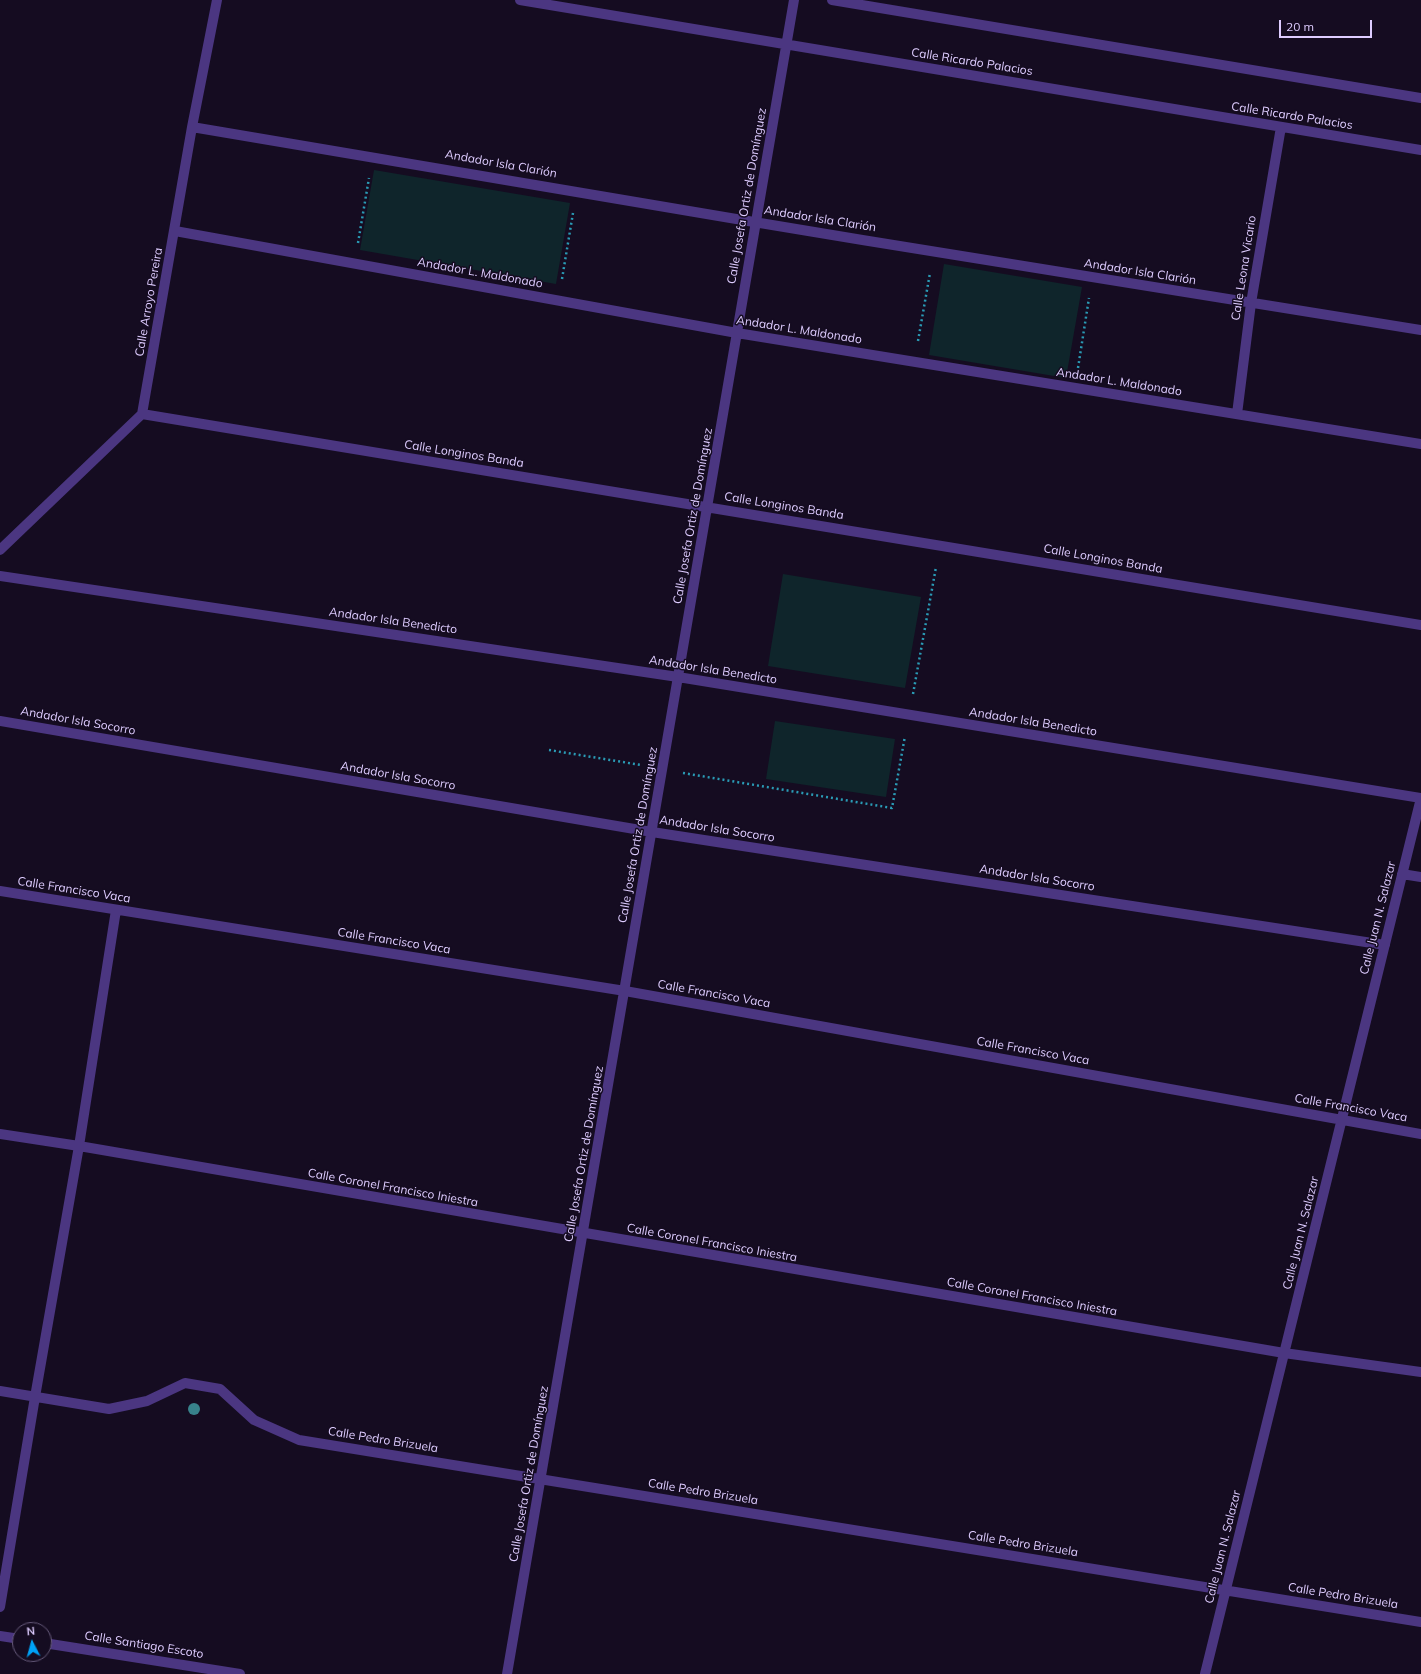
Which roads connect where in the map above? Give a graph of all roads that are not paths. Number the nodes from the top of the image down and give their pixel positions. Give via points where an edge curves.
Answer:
1 (216, 0) edge
2 (520, 0) edge
3 (794, 0) edge
4 (832, 0) edge
5 (786, 44) junction
6 (1421, 98) edge
7 (192, 127) junction
8 (1281, 127) junction
9 (1421, 150) edge
10 (756, 222) junction
11 (175, 231) junction
12 (1251, 303) junction
13 (1421, 330) edge
14 (737, 333) junction
15 (142, 414) junction
16 (1237, 414) junction
17 (1421, 444) edge
18 (708, 507) junction
19 (0, 550) edge
20 (0, 576) edge
21 (1421, 625) edge
22 (678, 677) junction
23 (0, 721) edge
24 (1421, 798) edge
25 (652, 832) junction
26 (1402, 874) junction
27 (1421, 877) edge
28 (0, 891) edge
29 (116, 910) junction
30 (1385, 945) junction
31 (625, 991) junction
32 (1342, 1120) junction
33 (0, 1134) edge
34 (1421, 1134) edge
35 (79, 1146) junction
36 (583, 1234) junction
37 (1284, 1353) junction
38 (1421, 1372) edge
39 (0, 1391) edge
40 (34, 1397) junction
41 (541, 1479) junction
42 (1226, 1590) junction
43 (0, 1607) edge
44 (1421, 1622) edge
45 (0, 1636) edge
46 (12, 1638) edge
47 (52, 1644) edge
48 (240, 1674) edge
49 (507, 1674) edge
50 (1205, 1674) edge

1 - 7 street, Calle Arroyo Pereira
2 - 5 street, Calle Ricardo Palacios
3 - 5 street, Calle Josefa Ortiz de Domínguez
4 - 6 street
5 - 8 street, Calle Ricardo Palacios
5 - 10 street, Calle Josefa Ortiz de Domínguez
7 - 10 street, Andador Isla Clarión
7 - 11 street, Calle Arroyo Pereira
8 - 9 street, Calle Ricardo Palacios
8 - 12 street, Calle Leona Vicario
10 - 12 street, Andador Isla Clarión
10 - 14 street, Calle Josefa Ortiz de Domínguez
11 - 14 street, Andador L. Maldonado
11 - 15 street, Calle Arroyo Pereira
12 - 13 street, Andador Isla Clarión
12 - 16 street, Calle Leona Vicario
14 - 16 street, Andador L. Maldonado
14 - 18 street, Calle Josefa Ortiz de Domínguez
15 - 18 street, Calle Longinos Banda
15 - 19 street
16 - 17 street, Andador L. Maldonado
18 - 21 street, Calle Longinos Banda
18 - 22 street, Calle Josefa Ortiz de Domínguez
20 - 22 street, Andador Isla Benedicto
22 - 24 street, Andador Isla Benedicto
22 - 25 street, Calle Josefa Ortiz de Domínguez
23 - 25 street, Andador Isla Socorro
24 - 26 street, Calle Juan N. Salazar
25 - 30 street, Andador Isla Socorro
25 - 31 street, Calle Josefa Ortiz de Domínguez
26 - 27 street
26 - 30 street, Calle Juan N. Salazar
28 - 29 street, Calle Francisco Vaca
29 - 31 street, Calle Francisco Vaca
29 - 35 street
30 - 32 street, Calle Juan N. Salazar
31 - 32 street, Calle Francisco Vaca
31 - 36 street, Calle Josefa Ortiz de Domínguez
32 - 34 street, Calle Francisco Vaca
32 - 37 street, Calle Juan N. Salazar
33 - 35 street, Calle Coronel Francisco Iniestra
35 - 36 street, Calle Coronel Francisco Iniestra
35 - 40 street
36 - 37 street, Calle Coronel Francisco Iniestra
36 - 41 street, Calle Josefa Ortiz de Domínguez
37 - 38 street, Calle Coronel Francisco Iniestra
37 - 42 street, Calle Juan N. Salazar
39 - 40 street, Calle Pedro Brizuela
40 - 41 street, Calle Pedro Brizuela via 109,1409 147,1401 185,1383 220,1389 254,1420 299,1440
40 - 43 street
41 - 42 street, Calle Pedro Brizuela
41 - 49 street, Calle Josefa Ortiz de Domínguez
42 - 44 street, Calle Pedro Brizuela
42 - 50 street, Calle Juan N. Salazar
45 - 46 street
47 - 48 street, Calle Santiago Escoto

